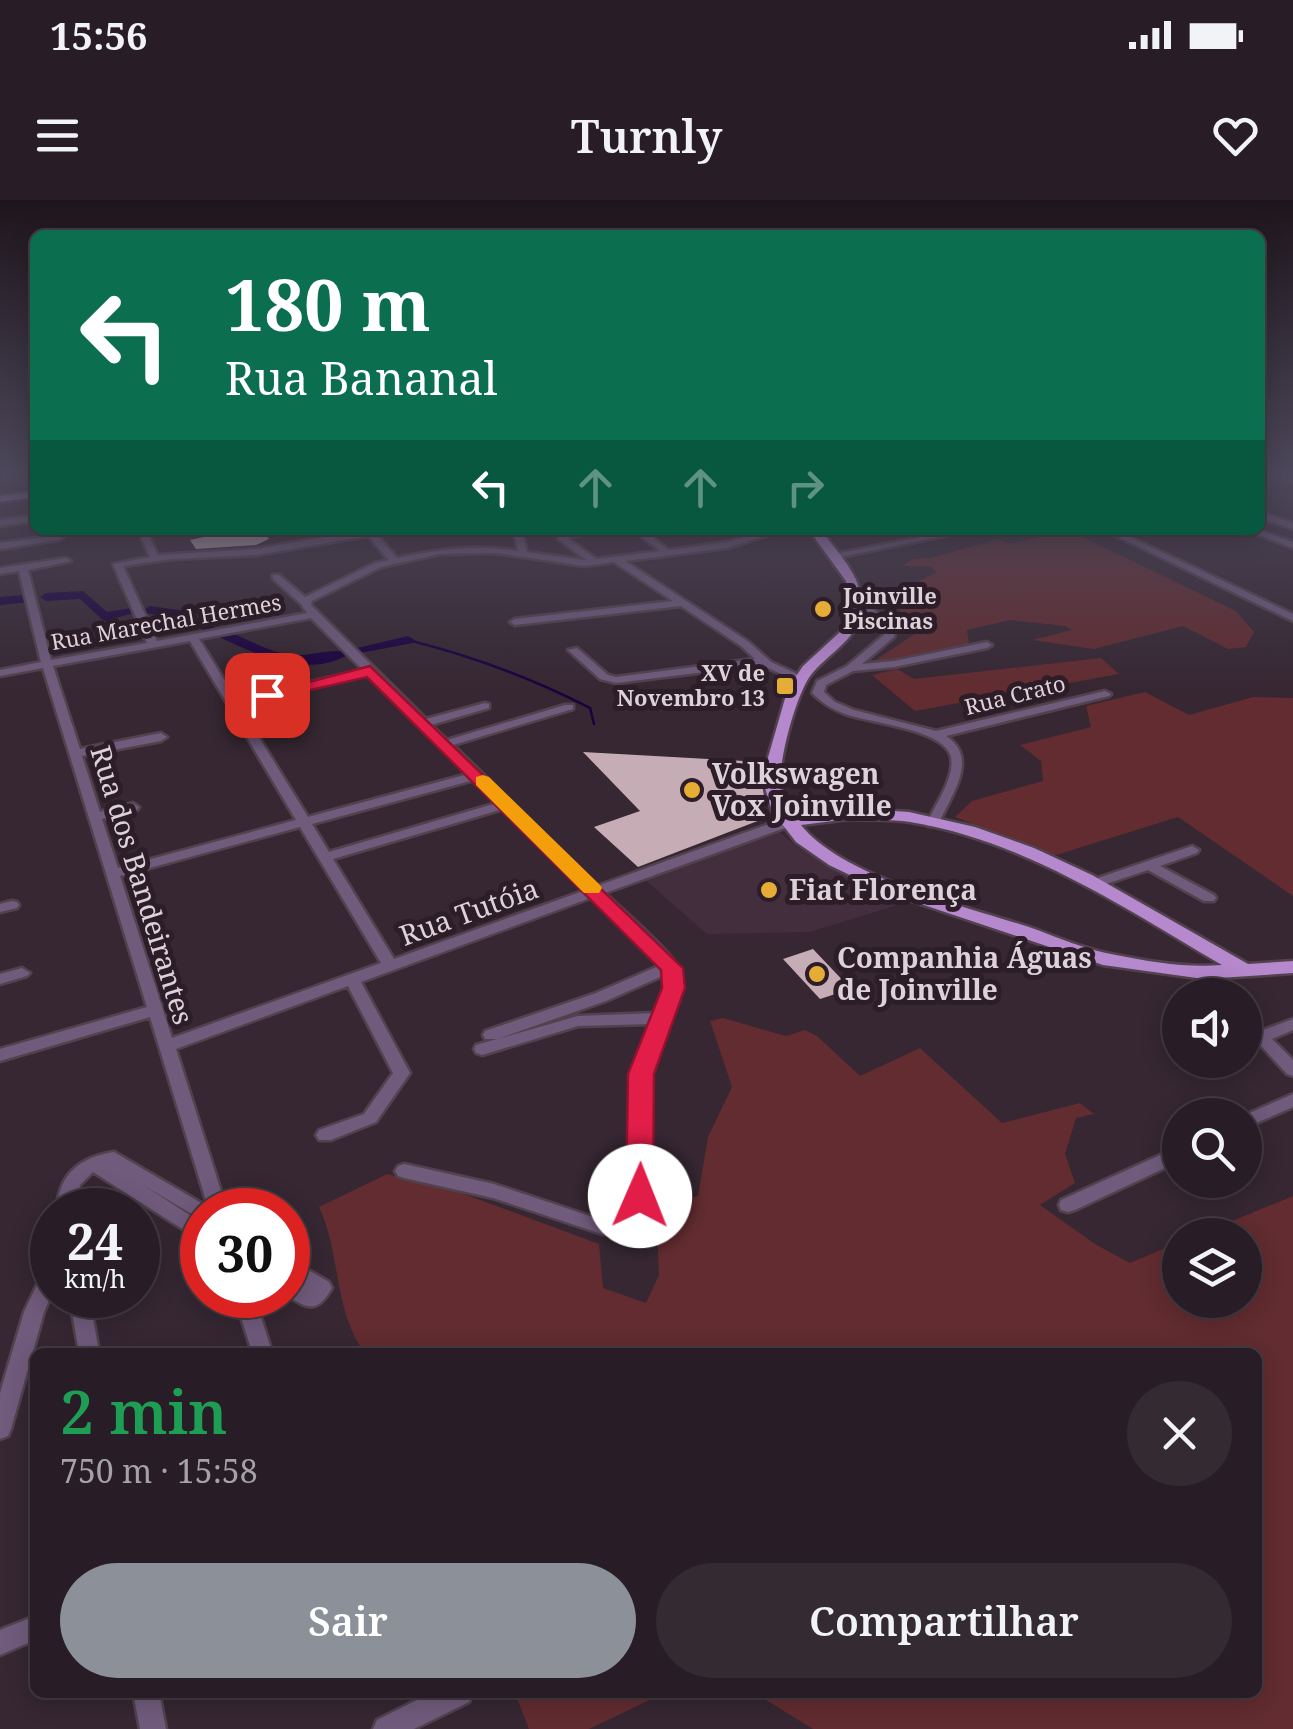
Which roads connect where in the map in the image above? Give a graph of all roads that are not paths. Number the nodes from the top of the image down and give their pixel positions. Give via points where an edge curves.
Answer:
1 (149, 545) edge
2 (294, 545) edge
3 (381, 545) edge
4 (521, 545) edge
5 (572, 545) edge
6 (658, 545) edge
7 (722, 545) edge
8 (829, 545) edge
9 (887, 545) edge
10 (1140, 545) edge
11 (666, 551) junction
12 (523, 553) junction
13 (835, 555) junction
14 (155, 558) junction
15 (616, 559) junction
16 (394, 560) junction
17 (66, 562) dead end
18 (595, 562) junction
19 (24, 568) junction
20 (0, 571) edge
21 (276, 576) dead end
22 (856, 599) junction
23 (683, 604) junction
24 (310, 609) junction
25 (1293, 618) edge
26 (515, 622) dead end
27 (193, 637) junction
28 (153, 644) junction
29 (987, 645) dead end
30 (573, 650) dead end
31 (764, 662) junction
32 (47, 664) junction
33 (851, 668) junction
34 (370, 671) junction
35 (0, 673) edge
36 (800, 679) junction
37 (1104, 694) dead end
38 (232, 702) junction
39 (485, 706) dead end
40 (568, 708) dead end
41 (424, 723) junction
42 (935, 735) junction
43 (161, 738) dead end
44 (445, 744) junction
45 (76, 754) junction
46 (476, 775) junction
47 (506, 804) junction
48 (133, 807) dead end
49 (95, 816) junction
50 (303, 821) junction
51 (788, 822) junction
52 (932, 823) junction
53 (1192, 850) dead end
54 (325, 857) junction
55 (1149, 864) junction
56 (113, 874) junction
57 (1094, 884) junction
58 (597, 894) junction
59 (1209, 898) dead end
60 (391, 967) junction
61 (671, 967) junction
62 (1293, 968) edge
63 (1248, 972) junction
64 (22, 974) dead end
65 (0, 979) edge
66 (352, 980) junction
67 (155, 1010) junction
68 (662, 1018) junction
69 (1293, 1024) edge
70 (166, 1046) junction
71 (0, 1056) edge
72 (1293, 1070) edge
73 (1293, 1100) edge
74 (1262, 1114) edge
75 (325, 1135) dead end
76 (1162, 1161) edge
77 (93, 1163) junction
78 (404, 1171) dead end
79 (68, 1188) edge
80 (211, 1188) edge
81 (180, 1199) edge
82 (1068, 1205) dead end
83 (180, 1218) edge
84 (310, 1280) edge
85 (310, 1300) edge
86 (32, 1318) edge
87 (83, 1318) edge
88 (251, 1318) edge
89 (88, 1348) edge
90 (261, 1348) edge
91 (8, 1382) edge
92 (1, 1421) edge
93 (30, 1630) edge
94 (0, 1643) edge
95 (147, 1698) edge
96 (450, 1698) edge
97 (152, 1729) edge
98 (386, 1729) edge

1 - 14 street
2 - 14 street
3 - 16 street
4 - 12 street
5 - 18 street
6 - 11 street
7 - 11 street, Rua Marechal Hermes
8 - 13 main road
9 - 13 street
10 - 25 street
11 - 15 street, Rua Marechal Hermes
12 - 16 street, Rua Marechal Hermes via 465,549
12 - 18 street, Rua Marechal Hermes
13 - 22 main road
14 - 28 street via 118,564
15 - 18 street, Rua Marechal Hermes
15 - 23 street
16 - 24 street, Rua Marechal Hermes via 318,592
17 - 19 street
19 - 20 street
19 - 32 street, Rua dos Bandeirantes
21 - 24 street
22 - 33 street via 892,631
22 - 36 main road via 846,634
23 - 26 street
23 - 31 street
24 - 27 street, Rua Marechal Hermes
24 - 34 street
27 - 28 street, Rua Marechal Hermes
27 - 38 street
28 - 32 street, Rua Marechal Hermes
29 - 33 street
30 - 31 street via 616,680
31 - 36 street
32 - 35 street, Rua Marechal Hermes
32 - 45 street, Rua dos Bandeirantes
33 - 42 street via 821,684 818,693 828,704
34 - 38 street
34 - 41 street
36 - 51 main road via 772,779
37 - 42 street, Rua Crato
38 - 50 street
39 - 41 street
40 - 44 street
41 - 44 street
42 - 52 street via 957,758
43 - 45 street
44 - 46 street
45 - 49 street, Rua dos Bandeirantes
46 - 47 street
46 - 50 street
47 - 54 street
47 - 58 street
48 - 49 street
49 - 56 street, Rua dos Bandeirantes
50 - 54 street
50 - 56 street
51 - 52 main road via 872,814
51 - 58 street, Rua Tutóia
51 - 63 main road via 812,846 862,875 1055,944 1150,969
52 - 57 main road via 1044,858
53 - 55 street
54 - 60 street
55 - 57 street
55 - 59 street
56 - 67 street, Rua dos Bandeirantes
57 - 63 main road
58 - 60 street, Rua Tutóia
58 - 61 street
60 - 66 street, Rua Tutóia
61 - 68 street via 675,982
61 - 68 street via 487,1042 578,1022
62 - 63 main road
64 - 65 street
66 - 70 street, Rua Tutóia
66 - 75 street via 402,1073 370,1118
67 - 70 street, Rua dos Bandeirantes
67 - 71 street
68 - 78 street via 641,1074 640,1196 635,1220 626,1227 602,1227
69 - 72 street via 1261,1037
70 - 80 street, Rua dos Bandeirantes
73 - 74 street
76 - 82 street
77 - 79 street
77 - 81 street via 119,1161
77 - 83 street
84 - 85 street via 322,1288
86 - 91 street
87 - 89 street
88 - 90 street
91 - 92 street
93 - 94 street
95 - 97 street
96 - 98 street

